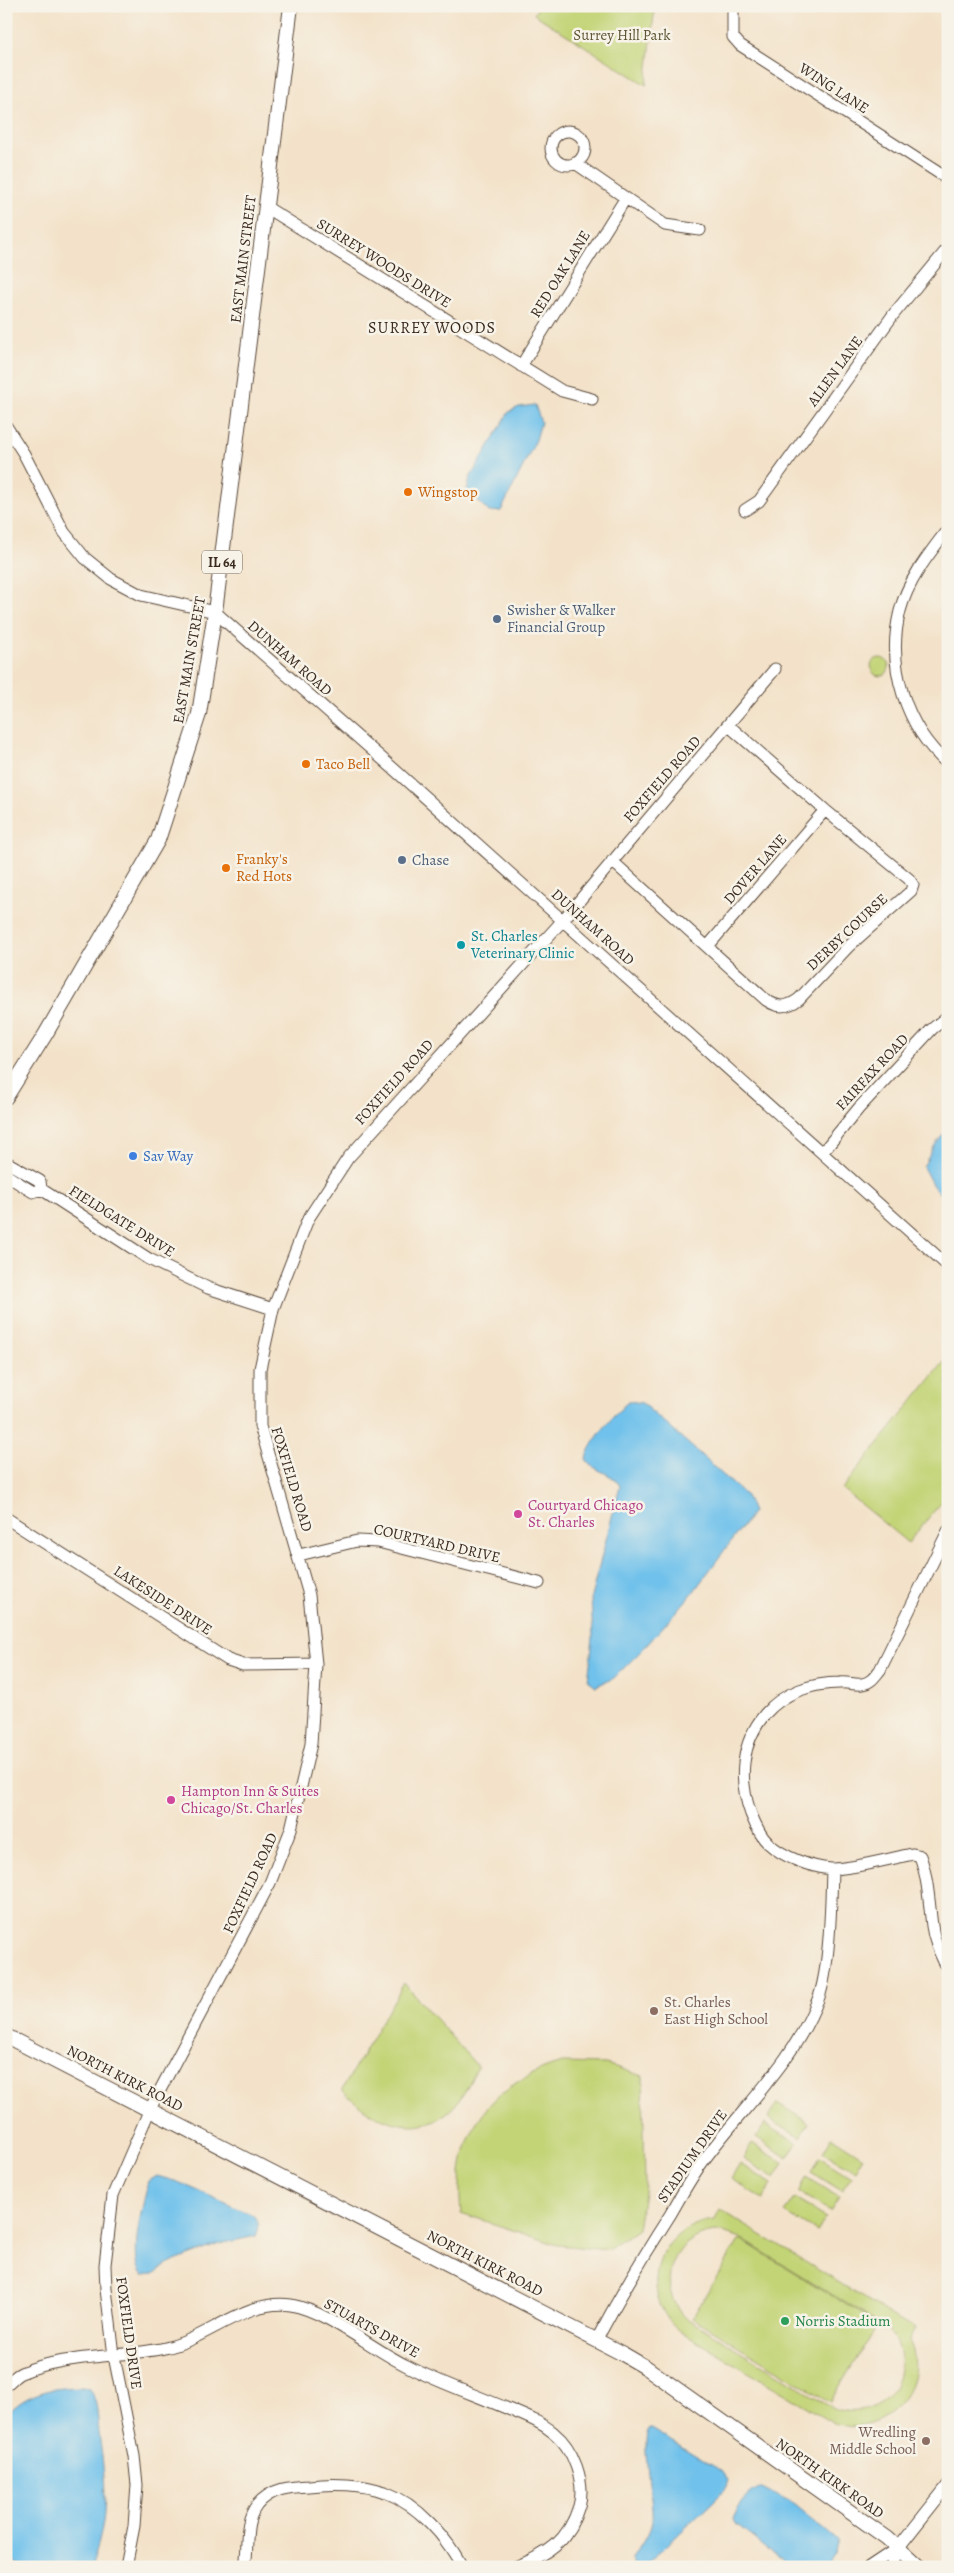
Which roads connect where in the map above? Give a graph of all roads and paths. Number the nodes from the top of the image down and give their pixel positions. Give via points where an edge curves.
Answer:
1 (291, 6) edge
2 (733, 6) edge
3 (575, 163) dead end
4 (948, 179) edge
5 (625, 199) junction
6 (266, 207) junction
7 (700, 230) dead end
8 (948, 248) edge
9 (521, 366) junction
10 (592, 399) dead end
11 (6, 426) edge
12 (745, 510) dead end
13 (948, 529) edge
14 (215, 612) junction
15 (775, 669) dead end
16 (728, 725) junction
17 (948, 764) edge
18 (825, 810) junction
19 (612, 861) junction
20 (563, 920) junction
21 (708, 946) junction
22 (948, 1016) edge
23 (6, 1097) edge
24 (822, 1153) junction
25 (6, 1162) edge
26 (6, 1175) edge
27 (42, 1189) junction
28 (948, 1266) edge
29 (272, 1309) junction
30 (6, 1518) edge
31 (948, 1531) edge
32 (299, 1555) junction
33 (539, 1583) dead end
34 (316, 1664) junction
35 (832, 1869) junction
36 (948, 1970) edge
37 (6, 2036) edge
38 (150, 2109) junction
39 (597, 2339) junction
40 (114, 2356) junction
41 (6, 2385) edge
42 (948, 2484) edge
43 (899, 2547) junction
44 (126, 2567) edge
45 (245, 2567) edge
46 (462, 2567) edge
47 (515, 2567) edge
48 (869, 2567) edge
49 (891, 2567) edge
50 (919, 2567) edge

1 - 6 main road, EAST MAIN STREET / IL 64
2 - 4 street, WING LANE via 733,37 740,45
3 - 5 street
5 - 7 street via 665,225
5 - 9 street, RED OAK LANE
6 - 9 street, SURREY WOODS DRIVE
6 - 14 main road, EAST MAIN STREET / IL 64
8 - 12 street, ALLEN LANE via 893,315 759,500
9 - 10 street, SURREY WOODS DRIVE via 562,391
11 - 14 street via 64,532 85,558 110,579 140,596
13 - 17 street via 921,563 910,586 900,611 897,649 901,688 908,708 928,746
14 - 20 street, DUNHAM ROAD
14 - 23 main road, EAST MAIN STREET / IL 64 via 199,714 158,840
15 - 16 street, FOXFIELD ROAD
16 - 18 street, DERBY COURSE
16 - 19 street, FOXFIELD ROAD
18 - 21 street, DOVER LANE
18 - 21 street, DERBY COURSE via 909,879 913,885 911,891 848,947 791,1005 780,1007 766,1000
19 - 20 street, FOXFIELD ROAD
19 - 21 street, DERBY COURSE
20 - 24 street, DUNHAM ROAD
20 - 29 street, FOXFIELD ROAD via 348,1158 308,1219
22 - 24 street, FAIRFAX ROAD via 932,1028 835,1134
24 - 28 street, DUNHAM ROAD
25 - 27 street, FIELDGATE DRIVE via 40,1181
26 - 27 street, FIELDGATE DRIVE via 33,1192
27 - 29 street, FIELDGATE DRIVE via 149,1259 208,1288
29 - 32 street, FOXFIELD ROAD via 260,1369 260,1426
30 - 34 street, LAKESIDE DRIVE via 228,1660 243,1665
31 - 35 street via 880,1670 872,1680 863,1684 814,1684 788,1695 766,1714 753,1734 744,1758 742,1781 747,1803 756,1826 768,1843 788,1857
32 - 33 street, COURTYARD DRIVE via 357,1541 378,1542
32 - 34 street, FOXFIELD ROAD via 309,1595
34 - 38 street, FOXFIELD ROAD via 311,1744 291,1829 270,1883
35 - 36 street via 913,1854 920,1856 934,1935
35 - 39 street, STADIUM DRIVE via 819,1996 776,2074 702,2163 628,2282
37 - 38 main road, NORTH KIRK ROAD
38 - 39 main road, NORTH KIRK ROAD
38 - 40 street, FOXFIELD DRIVE via 112,2195 108,2219 105,2265
39 - 43 main road, NORTH KIRK ROAD via 647,2368
40 - 41 street, STUARTS DRIVE via 60,2363 19,2373
40 - 44 street, FOXFIELD DRIVE via 137,2485 133,2534
40 - 47 street, STUARTS DRIVE via 194,2340 254,2309 289,2305 311,2311 408,2367 541,2424 558,2436 575,2463 581,2489 579,2504 571,2525 556,2545 540,2557
42 - 43 street
43 - 48 street
43 - 49 street
43 - 50 main road, NORTH KIRK ROAD
45 - 46 street via 248,2524 263,2498 281,2489 336,2484 385,2492 403,2503 430,2522 452,2548

